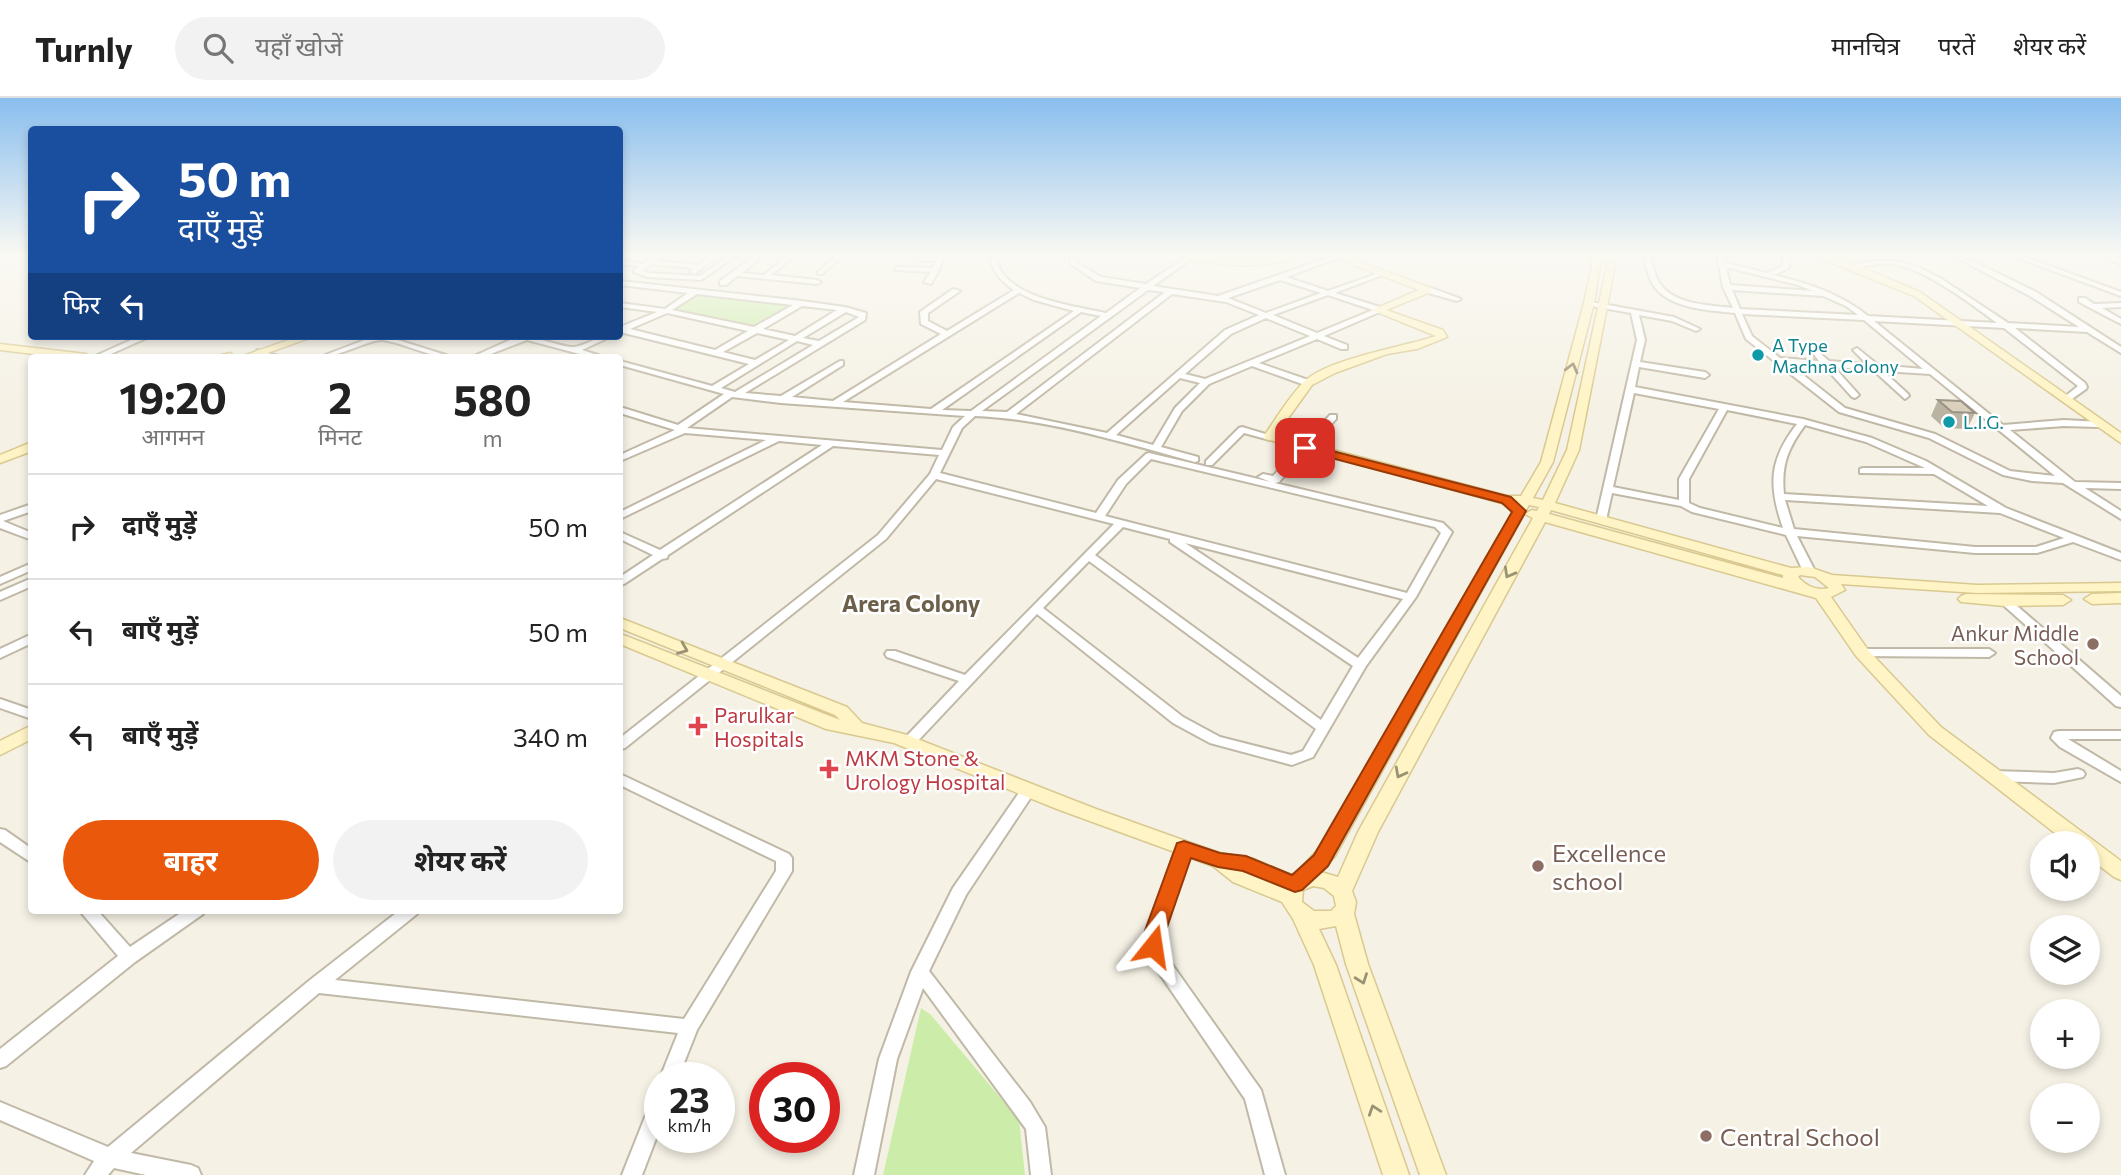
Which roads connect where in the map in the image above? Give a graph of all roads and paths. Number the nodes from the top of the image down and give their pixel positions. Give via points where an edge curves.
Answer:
1 (628, 305) edge
2 (675, 305) edge
3 (798, 305) edge
4 (818, 305) edge
5 (934, 305) edge
6 (994, 305) edge
7 (1068, 305) edge
8 (1120, 305) edge
9 (1152, 305) edge
10 (1240, 305) edge
11 (1293, 305) edge
12 (1363, 305) edge
13 (1389, 305) edge
14 (1596, 305) edge
15 (1596, 305) edge
16 (1603, 305) edge
17 (1700, 305) edge
18 (1735, 305) edge
19 (1851, 305) edge
20 (1934, 305) edge
21 (1973, 305) edge
22 (2050, 305) edge
23 (2092, 306) joint
24 (2118, 306) edge
25 (845, 309) junction
26 (1081, 309) junction
27 (1377, 310) junction
28 (666, 311) junction
29 (1634, 311) junction
30 (1737, 311) junction
31 (1106, 315) junction
32 (1267, 315) junction
33 (1868, 318) junction
34 (2121, 322) edge
35 (1962, 324) junction
36 (2005, 326) junction
37 (623, 329) edge
38 (1696, 329) dead end
39 (623, 330) edge
40 (2086, 330) junction
41 (755, 332) junction
42 (947, 334) junction
43 (1317, 336) junction
44 (137, 340) edge
45 (279, 340) edge
46 (298, 340) edge
47 (372, 340) edge
48 (390, 340) edge
49 (518, 340) edge
50 (536, 340) edge
51 (598, 340) edge
52 (795, 340) junction
53 (821, 344) junction
54 (0, 347) edge
55 (1344, 347) dead end
56 (1042, 349) junction
57 (574, 350) junction
58 (1857, 350) dead end
59 (2121, 351) edge
60 (260, 352) junction
61 (1816, 352) dead end
62 (0, 353) edge
63 (716, 353) junction
64 (60, 354) edge
65 (104, 354) edge
66 (236, 354) edge
67 (254, 354) edge
68 (267, 354) edge
69 (332, 354) edge
70 (438, 354) edge
71 (483, 354) edge
72 (589, 354) edge
73 (28, 356) edge
74 (1779, 360) junction
75 (756, 363) junction
76 (840, 363) dead end
77 (1251, 363) junction
78 (623, 364) edge
79 (1636, 364) junction
80 (1827, 364) junction
81 (1875, 367) junction
82 (1933, 372) junction
83 (1179, 375) junction
84 (1705, 375) dead end
85 (1206, 382) junction
86 (1308, 383) junction
87 (713, 388) junction
88 (1629, 389) junction
89 (733, 394) junction
90 (1855, 396) dead end
91 (1905, 396) dead end
92 (2066, 399) junction
93 (780, 400) junction
94 (835, 403) junction
95 (1725, 406) junction
96 (623, 411) edge
97 (933, 412) junction
98 (972, 414) junction
99 (1009, 415) junction
100 (1560, 415) junction
101 (1333, 417) dead end
102 (1579, 418) junction
103 (1802, 422) junction
104 (2098, 424) junction
105 (2002, 428) junction
106 (682, 429) junction
107 (1109, 436) junction
108 (1270, 437) junction
109 (28, 438) edge
110 (777, 439) junction
111 (2121, 439) edge
112 (831, 443) junction
113 (1156, 447) junction
114 (28, 448) edge
115 (1305, 448) junction
116 (0, 449) edge
117 (945, 453) junction
118 (623, 457) edge
119 (0, 459) edge
120 (1547, 462) junction
121 (1209, 463) junction
122 (1565, 467) junction
123 (1863, 471) dead end
124 (1938, 471) junction
125 (934, 475) junction
126 (2069, 483) junction
127 (1556, 486) junction
128 (2121, 486) edge
129 (1608, 489) junction
130 (1779, 498) junction
131 (1684, 504) junction
132 (1522, 505) junction
133 (28, 509) edge
134 (2002, 510) junction
135 (1544, 511) junction
136 (623, 515) edge
137 (2121, 516) edge
138 (1099, 517) junction
139 (0, 522) edge
140 (1593, 522) junction
141 (1121, 523) junction
142 (1532, 531) junction
143 (1787, 532) junction
144 (1165, 534) junction
145 (28, 535) edge
146 (623, 536) edge
147 (2075, 538) junction
148 (1088, 555) junction
149 (663, 556) junction
150 (2121, 557) edge
151 (28, 568) edge
152 (1809, 570) junction
153 (623, 580) edge
154 (1796, 580) junction
155 (0, 581) edge
156 (28, 583) edge
157 (1830, 587) junction
158 (2121, 587) edge
159 (0, 596) edge
160 (1410, 597) junction
161 (2121, 598) edge
162 (2005, 601) junction
163 (1036, 608) junction
164 (623, 624) edge
165 (28, 640) edge
166 (623, 640) edge
167 (1862, 653) junction
168 (1989, 653) dead end
169 (0, 654) edge
170 (891, 654) dead end
171 (722, 665) junction
172 (1360, 665) junction
173 (708, 677) junction
174 (968, 680) junction
175 (2121, 702) edge
176 (0, 703) edge
177 (28, 714) edge
178 (855, 726) junction
179 (1323, 727) junction
180 (28, 733) edge
181 (2121, 735) edge
182 (623, 743) edge
183 (908, 743) junction
184 (0, 749) edge
185 (2078, 774) dead end
186 (1994, 776) junction
187 (2121, 777) edge
188 (623, 780) edge
189 (1028, 791) junction
190 (2066, 831) edge
191 (0, 834) edge
192 (1184, 848) junction
193 (28, 854) edge
194 (2100, 856) edge
195 (2121, 873) edge
196 (1297, 894) junction
197 (1343, 903) junction
198 (91, 914) edge
199 (191, 914) edge
200 (406, 914) edge
201 (129, 957) junction
202 (920, 972) junction
203 (316, 985) junction
204 (689, 1027) junction
205 (0, 1060) edge
206 (675, 1062) edge
207 (0, 1111) edge
208 (644, 1144) edge
209 (110, 1158) junction
210 (95, 1175) edge
211 (191, 1175) edge
212 (632, 1175) edge
213 (864, 1175) edge
214 (1041, 1175) edge
215 (1275, 1175) edge
216 (1396, 1175) edge
217 (1433, 1175) edge

1 - 28 street
2 - 28 street
3 - 41 street
4 - 25 street
5 - 42 street via 924,312 924,321
6 - 42 street
7 - 26 street
8 - 31 street
9 - 99 street
10 - 32 street
11 - 32 street
12 - 27 street
13 - 27 main road
100 -> 14 main road
15 - 102 main road
16 - 29 street
17 - 30 street
18 - 30 street
19 - 33 street
20 - 35 main road
21 - 36 street
22 - 40 street
23 - 24 street
23 - 34 street
25 - 52 street
25 - 53 street via 859,312 862,318
26 - 31 street
26 - 56 street
27 - 43 street
27 - 86 main road via 1442,337 1385,351
28 - 37 street
28 - 41 street
29 - 38 street
29 - 79 street via 1641,340
30 - 33 street
30 - 74 street via 1749,337
31 - 56 street
32 - 43 street
32 - 83 street via 1228,332
33 - 35 street
33 - 82 street
35 - 36 street
35 - 92 main road
36 - 40 street
36 - 92 street via 2082,385
39 - 63 street
40 - 59 street
41 - 52 street
41 - 63 street
42 - 94 street
43 - 55 street
43 - 77 street
44 - 65 street
45 - 66 main road
46 - 60 main road
47 - 69 street
48 - 70 street
49 - 71 street
50 - 57 street
51 - 57 street
52 - 53 street
52 - 75 street
53 - 89 street
54 - 64 main road
56 - 97 street
56 - 98 street
57 - 72 street
58 - 81 street
60 - 67 main road
60 - 68 street
61 - 80 street
62 - 73 main road
63 - 75 street
74 - 80 street
74 - 126 street via 1846,412 1932,436 2007,472
75 - 87 street
76 - 93 street
77 - 85 street
77 - 86 street
78 - 87 street
79 - 84 street
79 - 88 street
80 - 81 street
80 - 90 street
81 - 82 street
81 - 91 street
82 - 105 street
83 - 85 street
83 - 107 street
85 - 113 street via 1178,410
86 - 108 main road
87 - 89 street
88 - 95 street
88 - 129 street
89 - 93 street
89 - 106 street
92 - 104 main road
93 - 94 street
94 - 97 street
95 - 103 street
95 - 131 street via 1684,480
96 - 106 street
97 - 98 street
98 - 99 street
98 - 117 street via 958,427
99 - 107 street
100 - 102 main road
100 - 120 main road
101 - 115 street
102 - 122 main road
103 - 124 street via 1869,440
103 - 130 street via 1782,453
104 - 105 street
104 - 111 main road
105 - 126 street
106 - 110 street
106 - 118 street
107 - 113 street
108 - 115 main road
108 - 121 street via 1242,430
109 - 116 main road
110 - 112 street
110 - 136 street
112 - 117 street
112 - 149 street
113 - 121 street
114 - 119 main road
115 - 121 street via 1275,480
115 - 132 main road
117 - 125 street
120 - 122 main road
120 - 132 main road
122 - 127 main road
123 - 124 street
124 - 134 street
125 - 138 street
125 - 171 street via 882,537
126 - 128 street
126 - 137 street
127 - 135 main road
127 - 140 main road
129 - 131 street
129 - 140 street
130 - 134 street
130 - 143 street
131 - 143 street
132 - 135 main road
132 - 196 main road via 1328,851
133 - 139 street
134 - 147 street
135 - 140 main road
135 - 142 main road
138 - 141 street
138 - 160 street via 1122,482 1149,456 1445,527 1447,532
139 - 145 street
140 - 142 main road
140 - 154 main road
141 - 144 street
141 - 148 street
142 -> 197 main road via 1368,832
143 - 147 street via 1975,550 2037,550
143 - 152 street
144 - 160 street
144 - 172 street
146 - 149 street
147 - 150 street
148 - 163 street
148 - 179 street
149 - 153 street
151 - 155 street
152 - 154 main road
152 - 157 main road
154 - 157 main road
156 - 159 street
157 - 158 main road
157 - 162 main road
157 - 167 main road
160 - 172 street
161 - 162 main road
162 - 175 street
163 - 174 street
163 - 179 street via 1178,720 1215,740 1292,760 1308,754
164 -> 171 main road
165 - 169 street
166 - 173 main road
167 - 168 street
167 - 186 main road via 1935,731
170 - 174 street
171 - 173 street
171 - 178 main road via 841,711
172 - 179 street
173 - 178 main road via 832,725
173 - 182 street
174 - 183 street
176 - 177 street
178 - 183 main road
180 - 184 main road
181 - 187 street via 2069,733 2058,738
183 - 189 main road
185 - 186 street
186 - 190 main road
188 - 204 street via 784,858 784,872
189 - 192 main road
189 - 202 street via 959,892
191 - 193 street
192 - 196 main road via 1218,860 1240,877
192 - 215 street via 1153,946 1254,1096
194 - 195 main road
196 - 197 main road via 1328,881
196 - 197 main road via 1311,920 1330,921
216 -> 196 main road
197 -> 217 main road via 1357,964
198 - 201 street
199 - 201 street
200 - 203 street
201 - 205 street
202 - 213 street via 888,1059
202 - 214 street via 1035,1127
203 - 204 street
203 - 209 street
204 - 206 street
207 - 209 street
208 - 212 street
209 - 210 street
209 - 211 street

